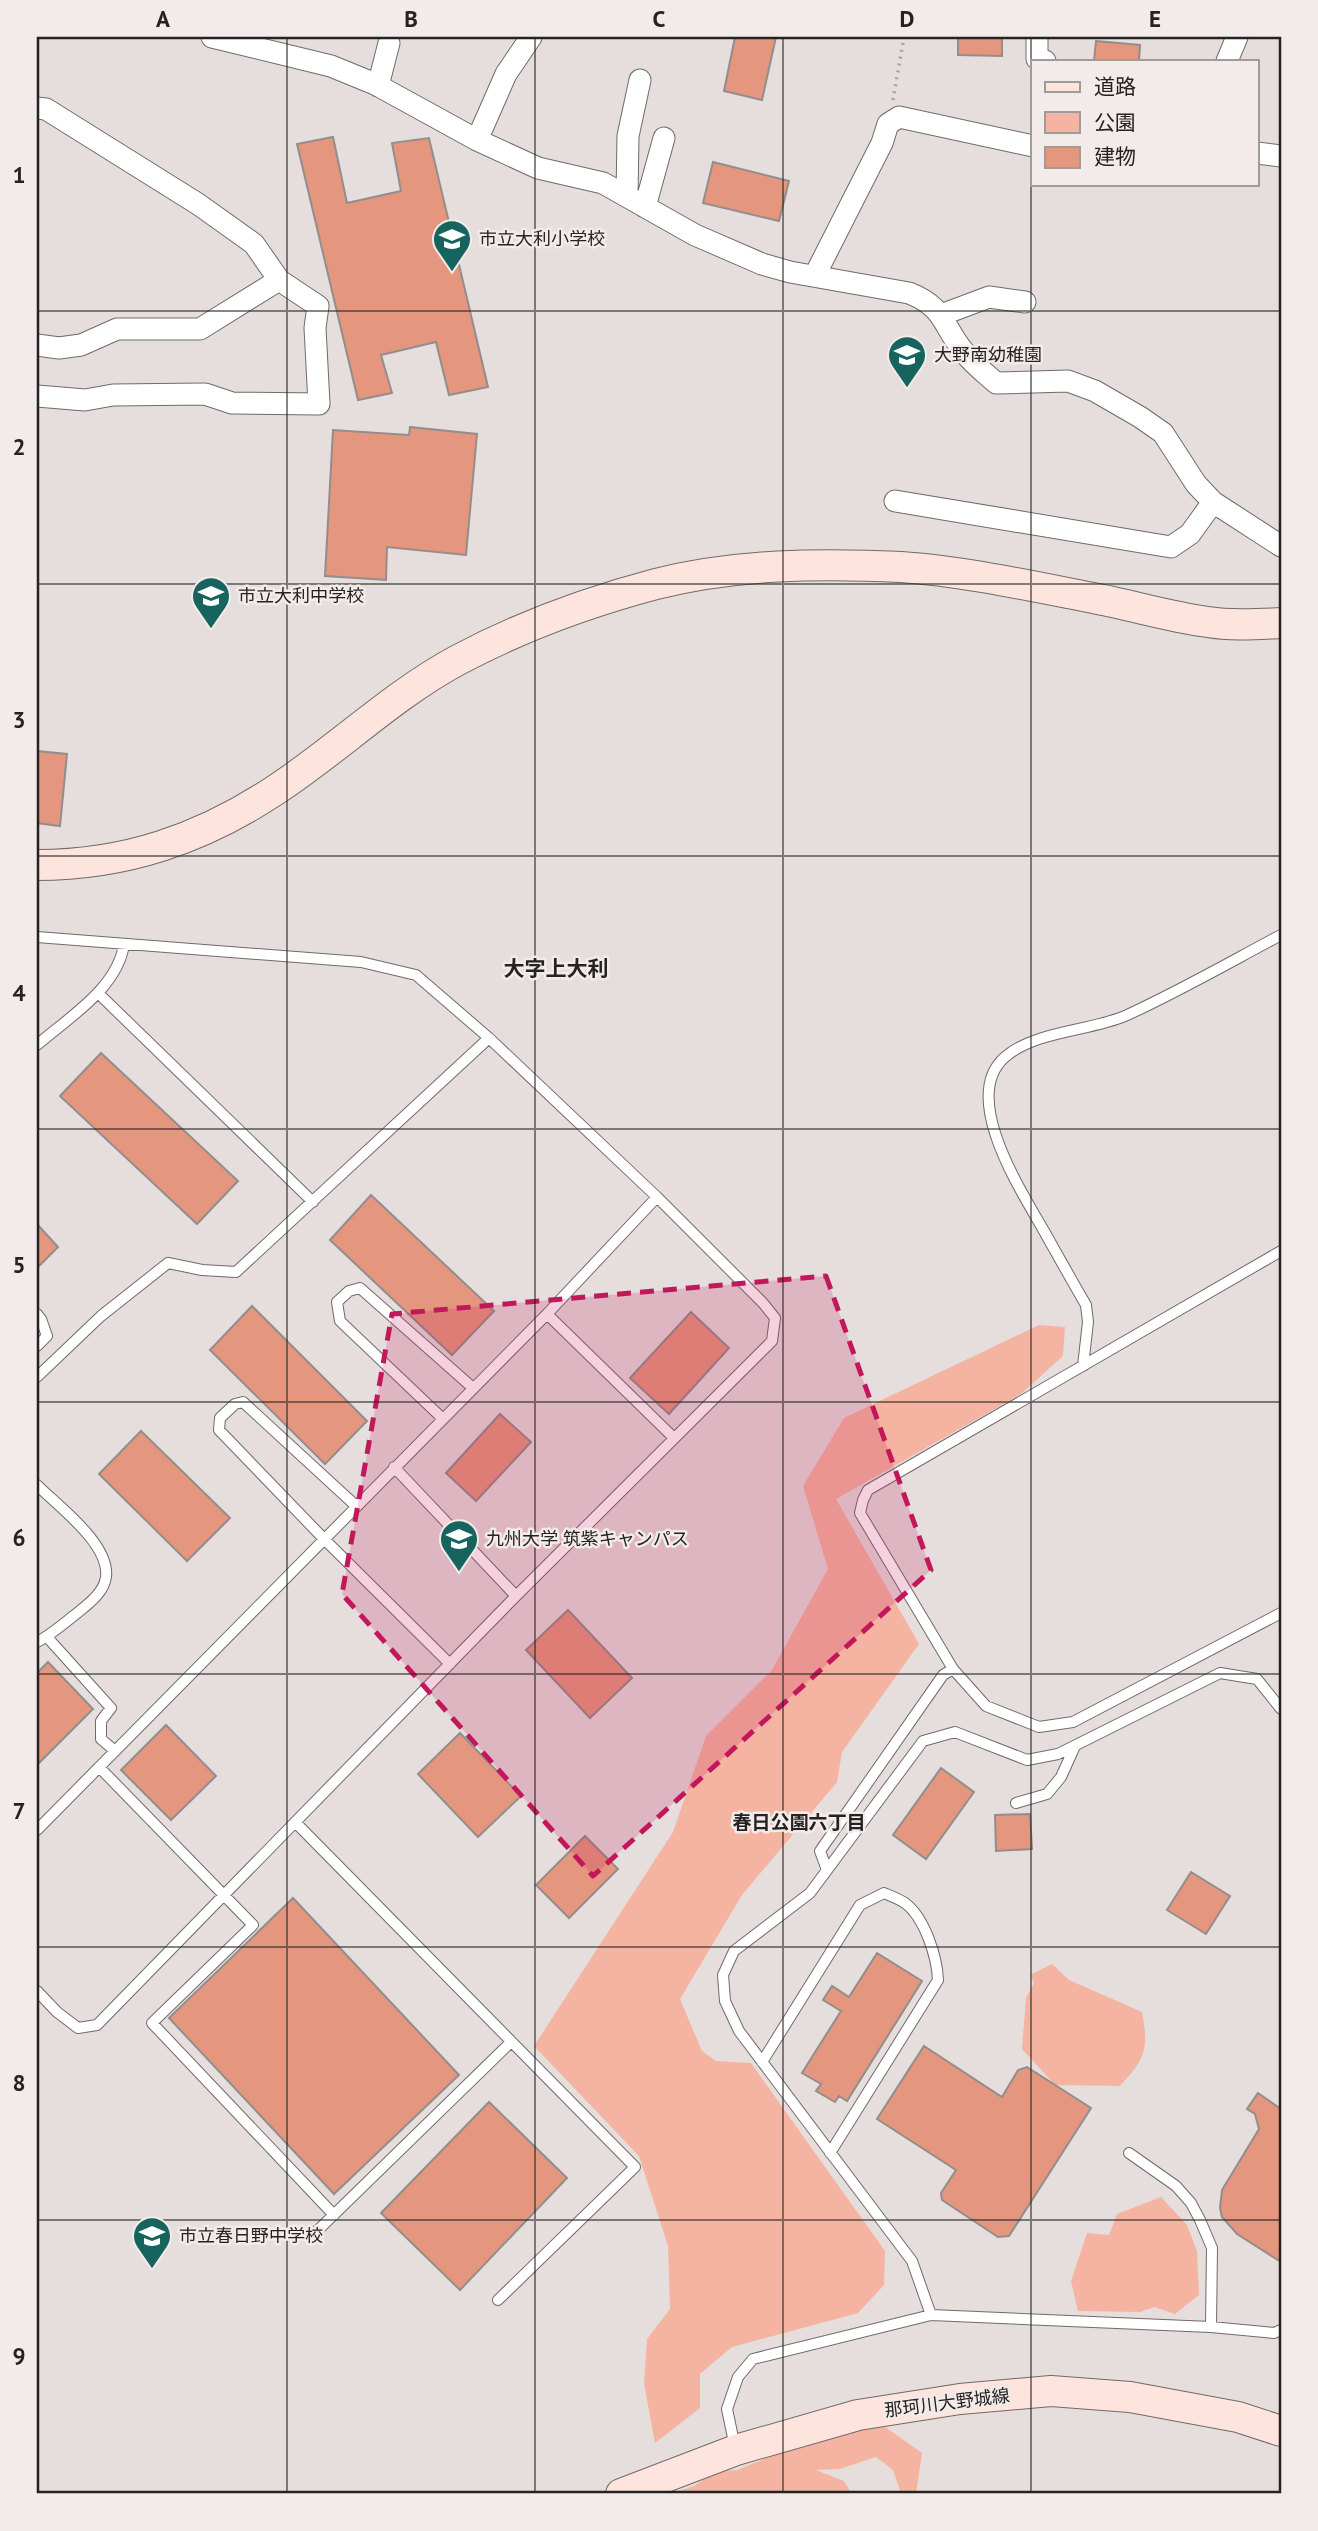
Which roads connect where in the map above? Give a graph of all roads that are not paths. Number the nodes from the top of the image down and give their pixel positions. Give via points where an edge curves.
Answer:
1 (212, 37) edge
2 (531, 37) edge
3 (1037, 37) edge
4 (1237, 37) edge
5 (389, 43) dead end
6 (1041, 60) edge
7 (1227, 60) edge
8 (640, 80) dead end
9 (378, 86) junction
10 (37, 108) edge
11 (664, 138) dead end
12 (477, 140) junction
13 (1031, 146) edge
14 (1258, 153) edge
15 (1281, 156) edge
16 (636, 201) junction
17 (815, 275) junction
18 (279, 280) junction
19 (1025, 302) dead end
20 (941, 315) junction
21 (37, 345) edge
22 (37, 396) edge
23 (894, 501) dead end
24 (1213, 502) junction
25 (1281, 546) edge
26 (1280, 622) edge
27 (37, 865) edge
28 (1281, 935) edge
29 (37, 937) edge
30 (124, 944) junction
31 (98, 993) junction
32 (489, 1038) junction
33 (37, 1045) edge
34 (657, 1197) junction
35 (313, 1202) junction
36 (1281, 1251) edge
37 (37, 1314) edge
38 (547, 1314) junction
39 (37, 1346) edge
40 (1083, 1366) junction
41 (37, 1377) edge
42 (473, 1388) junction
43 (442, 1418) junction
44 (674, 1438) junction
45 (394, 1466) junction
46 (37, 1485) edge
47 (355, 1505) junction
48 (324, 1539) junction
49 (516, 1596) junction
50 (1281, 1614) edge
51 (42, 1640) edge
52 (450, 1664) junction
53 (953, 1669) junction
54 (1281, 1709) edge
55 (1075, 1745) junction
56 (115, 1751) junction
57 (99, 1767) junction
58 (1016, 1803) dead end
59 (295, 1822) junction
60 (37, 1829) edge
61 (827, 1870) junction
62 (224, 1894) junction
63 (37, 1991) edge
64 (511, 2042) junction
65 (762, 2062) junction
66 (831, 2153) junction
67 (1129, 2153) dead end
68 (334, 2215) junction
69 (314, 2234) dead end
70 (498, 2300) dead end
71 (931, 2315) junction
72 (1211, 2327) junction
73 (1281, 2330) edge
74 (1281, 2431) edge
75 (736, 2450) junction
76 (621, 2494) edge

1 - 9 street via 331,66
2 - 12 street via 506,74
3 - 6 street via 1037,59
4 - 7 street
5 - 9 street
8 - 16 street via 628,136
9 - 12 street
10 - 18 street via 46,109 198,204 254,244
11 - 16 street
12 - 16 street via 538,168 603,183
13 - 17 street via 899,117 888,124
14 - 15 street
16 - 17 street via 695,235 762,264
17 - 20 street via 909,293 924,299
18 - 21 street via 200,330 117,328 81,345
18 - 22 street via 318,306 314,328 319,404 232,403 205,394 113,395 85,400
19 - 20 street via 989,297
20 - 24 street via 964,352 996,383 1068,381 1140,416 1163,433
23 - 24 street via 1171,547 1190,534
24 - 25 street
26 - 27 street via 1210,623 903,567 802,565 734,570 658,584 536,624 457,660 366,720 275,790 213,828 140,854 76,865
28 - 40 lane via 1124,1017 1023,1045 1004,1058 994,1073 989,1105 1009,1171 1086,1305
29 - 30 lane
30 - 31 lane via 122,960
30 - 32 lane via 361,962 416,975
31 - 33 lane
31 - 35 lane
32 - 34 lane
32 - 35 lane
34 - 38 lane
34 - 44 lane via 775,1318 772,1341
35 - 41 lane via 236,1272 168,1263 101,1315
36 - 40 lane
37 - 39 lane via 47,1336
38 - 42 lane
38 - 44 lane
40 - 53 lane via 868,1490 863,1500 860,1513
42 - 43 lane
42 - 43 lane via 360,1288 337,1302 340,1321
43 - 45 lane
44 - 49 lane
45 - 47 lane
45 - 49 lane
46 - 51 lane via 103,1554 106,1578 94,1599
47 - 48 lane
47 - 48 lane via 243,1402 220,1418 219,1430
48 - 52 lane
48 - 56 lane
49 - 52 lane
50 - 53 lane via 1073,1722 1039,1727 986,1706
51 - 56 lane via 111,1707 101,1721 101,1739
52 - 59 lane
53 - 61 lane via 943,1675 820,1851
54 - 55 lane via 1256,1679 1220,1672
55 - 58 lane via 1062,1777 1047,1794
55 - 61 lane via 1058,1754 1027,1759 955,1732 923,1741
56 - 57 lane
57 - 60 lane
57 - 62 lane
59 - 62 lane
59 - 64 lane
61 - 65 lane via 810,1893 734,1951 723,1975 725,2001 738,2031
62 - 63 lane via 97,2025 78,2028
62 - 68 lane via 253,1925 152,2023
64 - 68 lane
64 - 70 lane via 635,2167
65 - 66 lane
65 - 66 lane via 860,1905 884,1893 906,1904 921,1923 937,1959 938,1980
66 - 71 lane via 912,2261
67 - 72 lane via 1176,2186 1196,2211 1212,2248
68 - 69 lane
71 - 72 lane
71 - 75 lane via 753,2358 738,2377 727,2409
72 - 73 lane
74 - 75 street, 那珂川大野城線 via 1238,2417 1130,2397 1051,2391 858,2415
75 - 76 street, 那珂川大野城線

